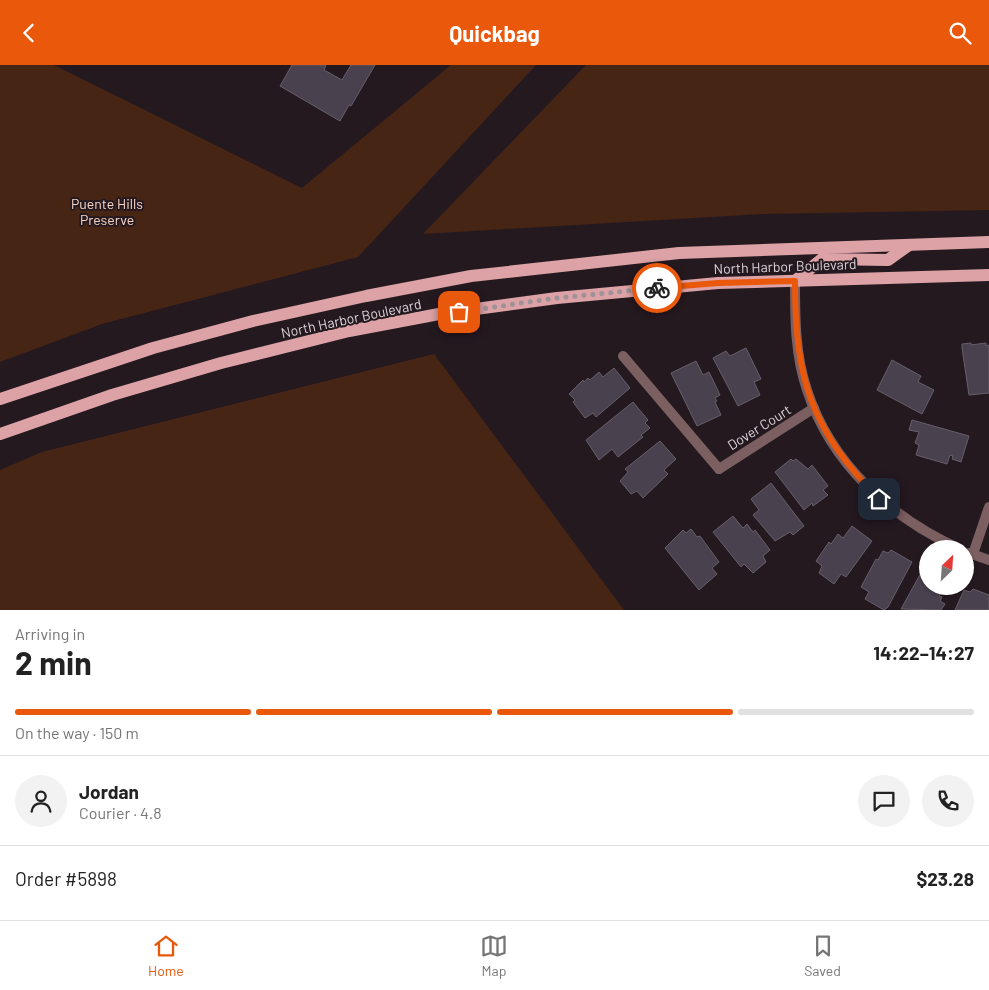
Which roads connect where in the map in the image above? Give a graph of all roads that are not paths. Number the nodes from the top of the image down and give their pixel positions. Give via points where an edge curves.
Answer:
1 (989, 242) edge
2 (909, 245) junction
3 (989, 275) edge
4 (795, 281) junction
5 (623, 356) dead end
6 (0, 399) edge
7 (814, 408) junction
8 (0, 434) edge
9 (989, 507) edge
10 (943, 540) edge
11 (974, 542) edge
12 (974, 555) edge
13 (989, 560) edge

1 - 2 main road, North Harbor Boulevard
2 - 4 main road via 888,260 822,259
2 - 6 main road, North Harbor Boulevard via 678,253 471,276 253,321 153,348
3 - 4 main road, North Harbor Boulevard
4 - 7 street via 799,358
4 - 8 main road, North Harbor Boulevard via 718,283 557,298 349,331 158,381
5 - 7 street, Dover Court via 719,469
7 - 10 street via 837,449 879,499 905,520
9 - 11 street
12 - 13 street

